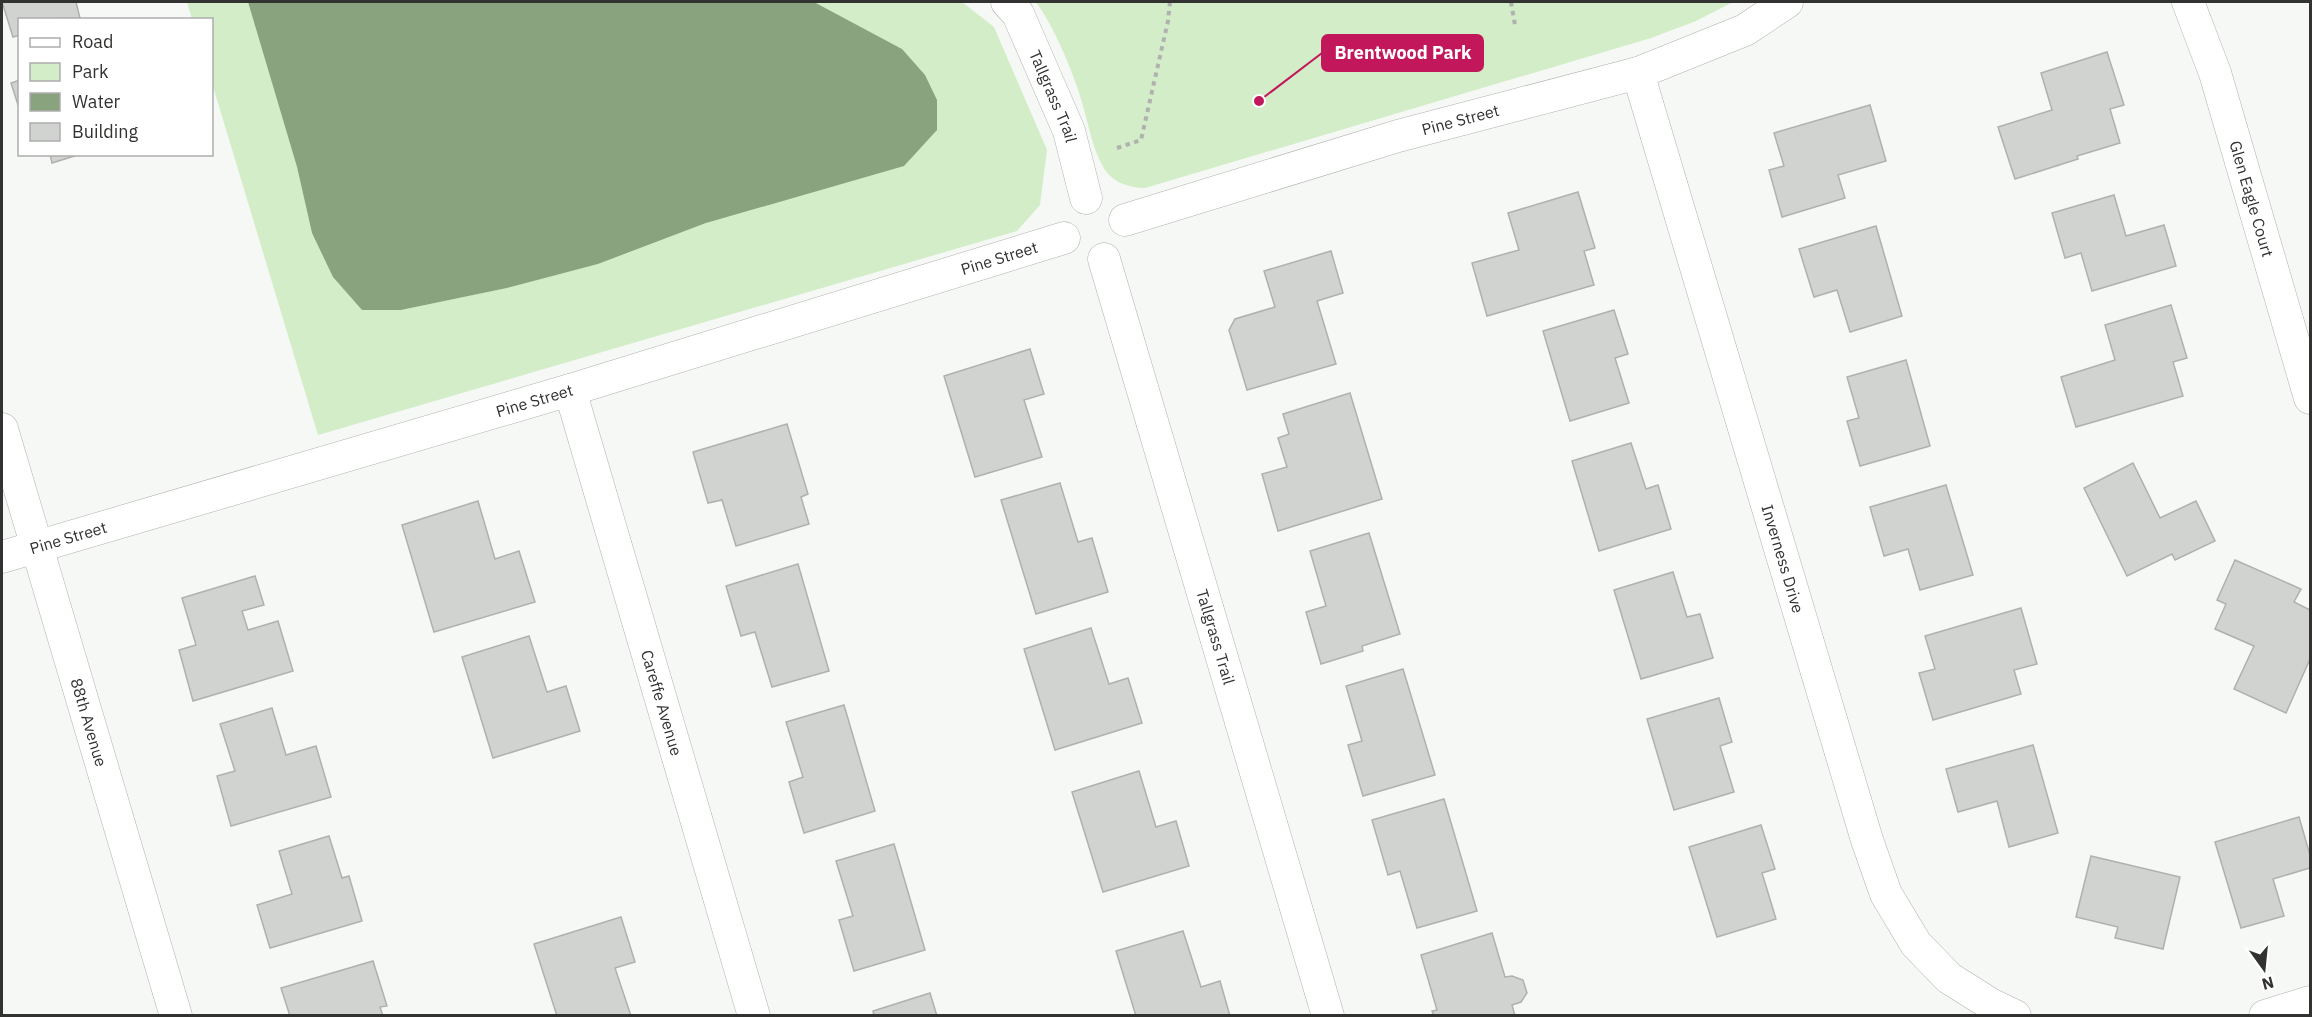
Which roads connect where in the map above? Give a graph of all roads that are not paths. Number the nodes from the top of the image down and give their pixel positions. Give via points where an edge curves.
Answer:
1 (1007, 2) edge
2 (1787, 2) edge
3 (2188, 2) edge
4 (1638, 73) junction
5 (1086, 198) junction
6 (1125, 220) junction
7 (1064, 238) junction
8 (1104, 259) junction
9 (570, 390) junction
10 (2310, 398) edge
11 (2, 429) edge
12 (36, 547) junction
13 (2, 557) edge
14 (2310, 1002) edge
15 (2003, 1012) edge
16 (176, 1016) edge
17 (754, 1016) edge
18 (1328, 1016) edge
19 (2265, 1016) edge

1 - 5 street, Tallgrass Trail via 1018,14 1069,131
2 - 4 street, Pine Street via 1745,30
3 - 10 street, Glen Eagle Court via 2215,73
4 - 6 street, Pine Street via 1398,136
4 - 15 street, Inverness Drive via 1886,894 1916,944 1949,978
5 - 6 street via 1108,200
5 - 7 street via 1077,202 1065,218
6 - 8 street via 1122,246
7 - 8 street via 1075,254 1094,261
7 - 9 street, Pine Street
8 - 18 street, Tallgrass Trail
9 - 12 street, Pine Street
9 - 17 street, Careffe Avenue
11 - 12 street, 88th Avenue
12 - 13 street, Pine Street
12 - 16 street, 88th Avenue
14 - 19 street

